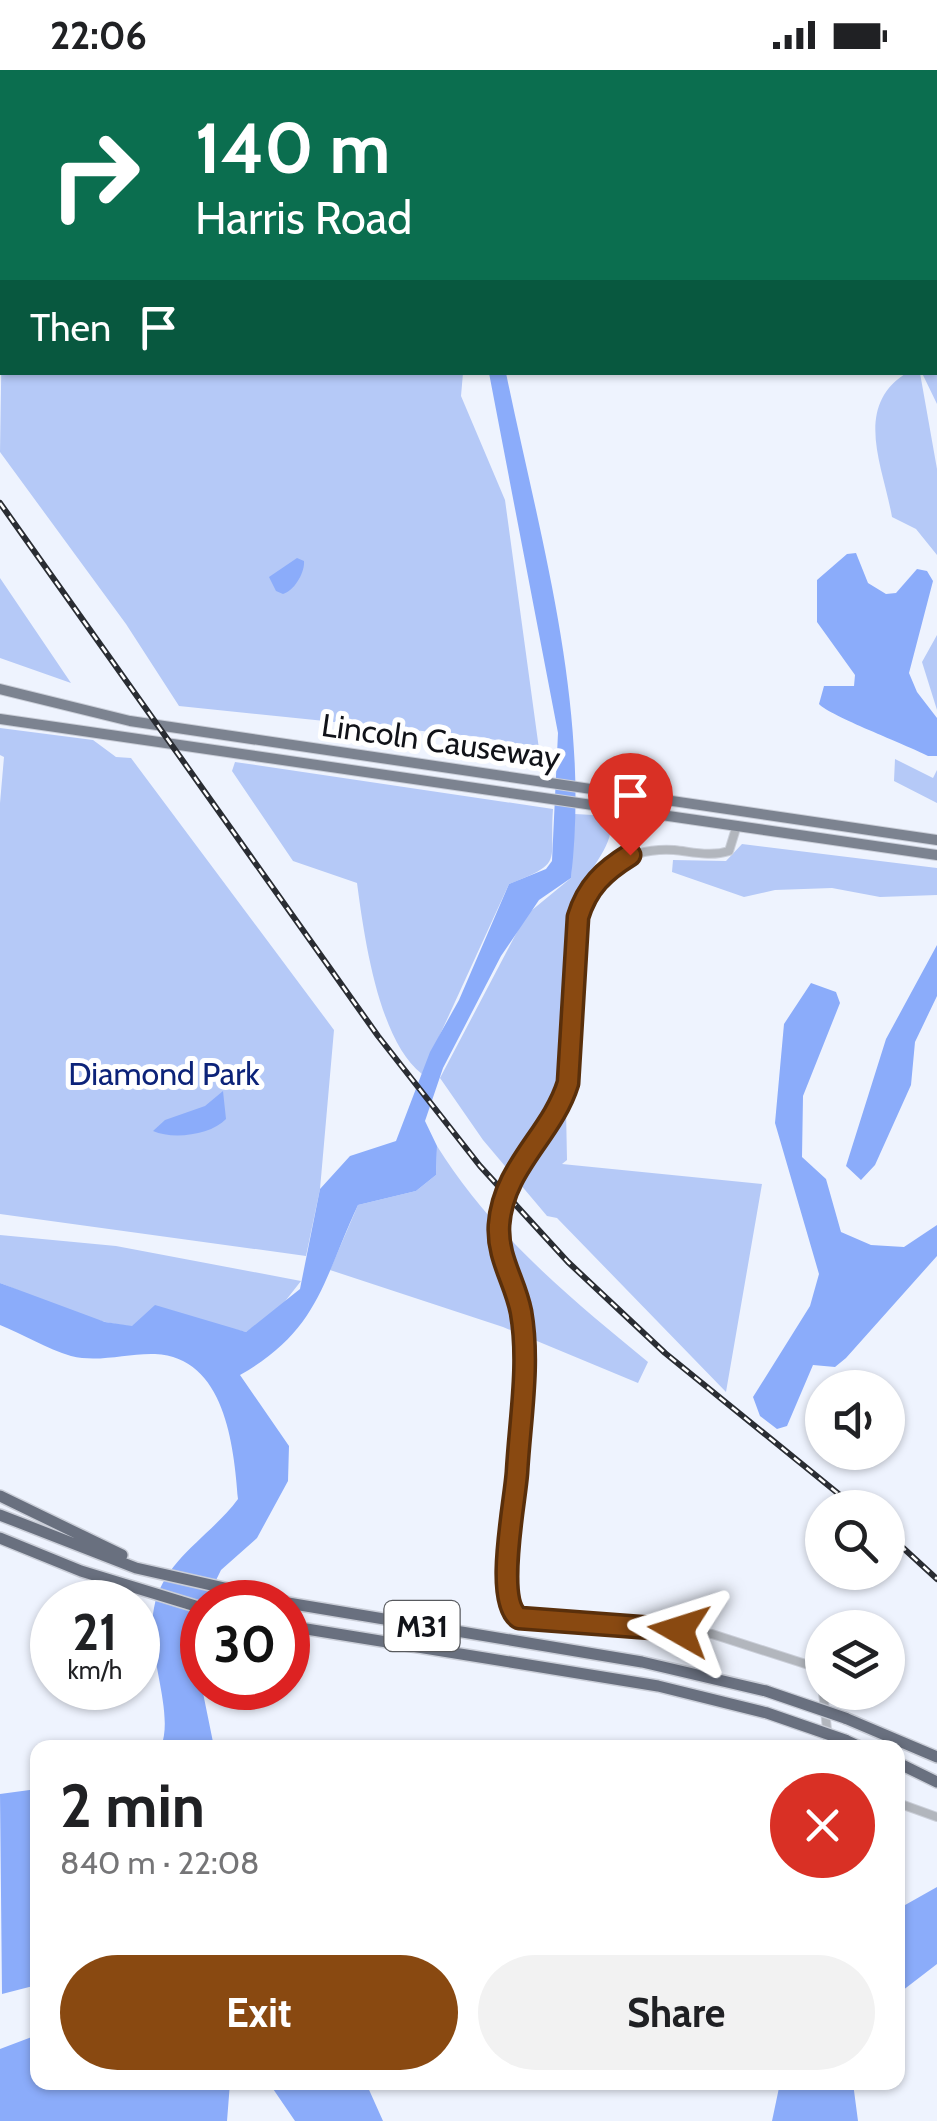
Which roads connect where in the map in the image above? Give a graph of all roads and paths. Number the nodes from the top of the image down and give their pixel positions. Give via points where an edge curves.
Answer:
1 (0, 689) edge
2 (0, 719) edge
3 (739, 810) junction
4 (737, 825) junction
5 (937, 840) edge
6 (937, 856) edge
7 (0, 1496) edge
8 (0, 1515) edge
9 (0, 1538) edge
10 (91, 1548) junction
11 (184, 1580) edge
12 (180, 1601) edge
13 (310, 1607) edge
14 (310, 1630) edge
15 (805, 1664) edge
16 (825, 1710) edge
17 (828, 1740) edge
18 (845, 1740) edge
19 (896, 1740) edge
20 (905, 1744) edge
21 (937, 1758) edge
22 (905, 1766) edge
23 (937, 1782) edge
24 (905, 1806) edge
25 (937, 1817) edge

1 - 3 main road, Lincoln Causeway via 130,721
2 - 4 main road, Lincoln Causeway
3 - 4 main road
3 - 5 main road, Lincoln Causeway
4 - 6 main road, Lincoln Causeway
4 - 15 street via 729,851 716,856 644,850 607,870 584,896 568,1083 562,1104 512,1173 499,1224 502,1265 520,1308 525,1349 506,1591 519,1618 712,1634
7 - 10 highway
8 - 10 highway
9 - 12 highway
10 - 11 highway, M31
13 - 19 highway, M31, bridge via 678,1669 766,1691
14 - 18 highway, M31, bridge via 658,1686
16 - 17 street
20 - 21 highway, M31, bridge
22 - 23 highway
24 - 25 street

